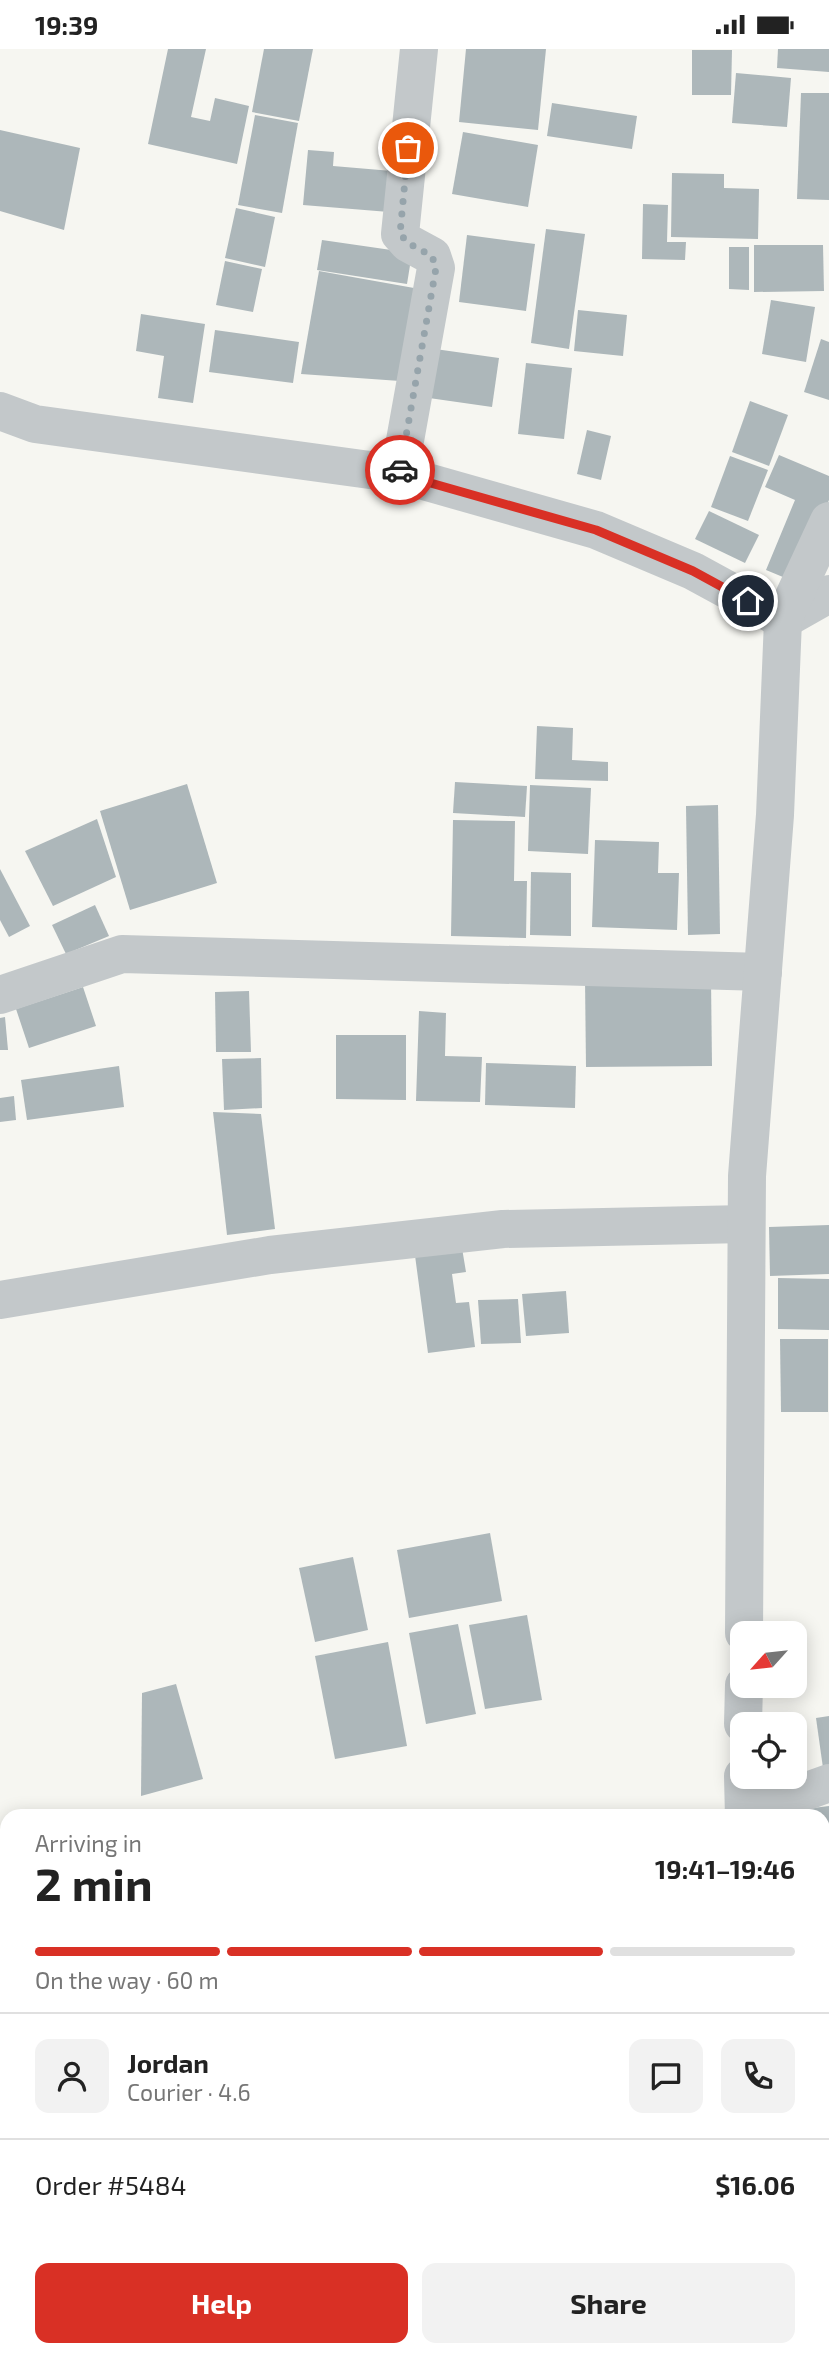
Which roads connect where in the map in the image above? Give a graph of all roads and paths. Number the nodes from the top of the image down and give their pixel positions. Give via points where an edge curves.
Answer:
1 (419, 49) edge
2 (0, 411) edge
3 (399, 474) junction
4 (829, 521) edge
5 (829, 594) edge
6 (783, 620) junction
7 (763, 972) junction
8 (0, 995) edge
9 (746, 1224) junction
10 (0, 1300) edge
11 (744, 1621) edge
12 (829, 1783) edge
13 (743, 1789) edge
14 (743, 1809) edge
15 (759, 1809) edge

1 - 3 street via 400,234 432,256 436,268
2 - 3 street via 35,424
3 - 6 street via 596,530 693,571
4 - 6 street
5 - 6 street
6 - 7 street
7 - 8 street via 122,954
7 - 9 street
9 - 10 street via 503,1229 270,1255
9 - 11 street
12 - 15 street
13 - 14 street

